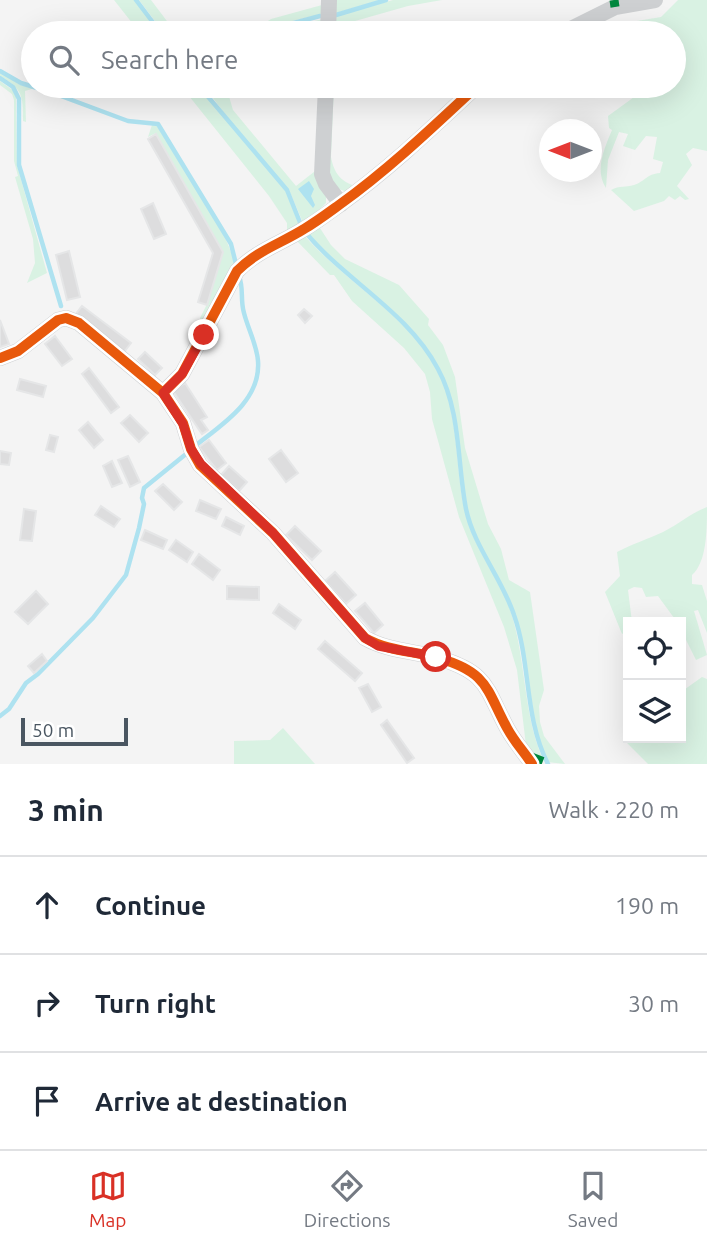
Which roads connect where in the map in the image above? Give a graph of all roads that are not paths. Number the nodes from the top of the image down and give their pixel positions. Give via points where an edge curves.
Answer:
1 (330, 0) edge
2 (655, 0) edge
3 (329, 21) edge
4 (588, 21) edge
5 (325, 98) edge
6 (464, 98) edge
7 (341, 204) junction
8 (0, 358) edge
9 (163, 393) junction
10 (532, 764) edge

1 - 3 street
2 - 4 street via 615,8
5 - 7 street via 322,174
6 - 7 street
7 - 9 street via 260,251 237,271 182,374
8 - 9 street via 66,318 79,323
9 - 10 street via 201,464 273,533 365,638 378,646 452,663 475,674 489,689 508,730

